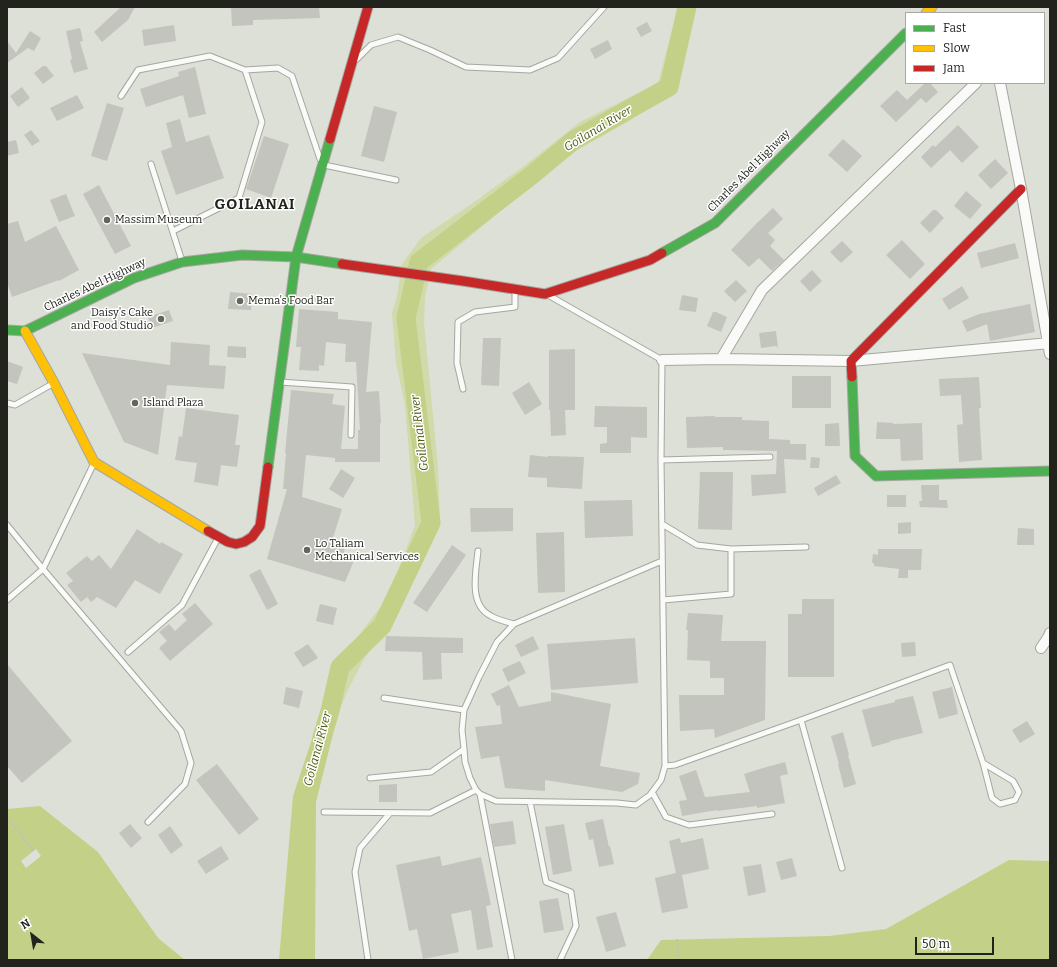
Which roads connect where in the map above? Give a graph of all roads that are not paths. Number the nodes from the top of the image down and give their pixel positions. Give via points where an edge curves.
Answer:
1 (368, 7) edge
2 (604, 7) edge
3 (905, 34) edge
4 (351, 65) junction
5 (245, 70) junction
6 (975, 84) edge
7 (1000, 84) edge
8 (121, 96) dead end
9 (151, 164) dead end
10 (322, 165) junction
11 (396, 180) dead end
12 (1021, 189) junction
13 (173, 231) junction
14 (296, 257) junction
15 (182, 262) junction
16 (515, 289) junction
17 (545, 294) junction
18 (7, 330) edge
19 (25, 331) junction
20 (1049, 347) edge
21 (721, 359) junction
22 (662, 360) junction
23 (851, 361) junction
24 (279, 382) junction
25 (54, 383) junction
26 (463, 389) dead end
27 (7, 403) edge
28 (351, 435) dead end
29 (770, 457) dead end
30 (661, 460) junction
31 (94, 462) junction
32 (1050, 471) edge
33 (662, 524) junction
34 (7, 525) edge
35 (219, 537) junction
36 (806, 547) dead end
37 (731, 549) junction
38 (478, 551) dead end
39 (662, 561) junction
40 (43, 569) junction
41 (7, 600) edge
42 (663, 600) junction
43 (514, 624) junction
44 (1050, 633) edge
45 (1041, 648) dead end
46 (128, 652) dead end
47 (384, 698) dead end
48 (464, 710) junction
49 (801, 720) junction
50 (464, 749) junction
51 (983, 763) junction
52 (665, 766) junction
53 (370, 778) dead end
54 (478, 792) junction
55 (652, 792) junction
56 (530, 802) junction
57 (324, 812) dead end
58 (390, 812) junction
59 (772, 814) dead end
60 (148, 822) dead end
61 (842, 868) dead end
62 (368, 960) edge
63 (512, 960) edge
64 (560, 960) edge

1 - 4 street
2 - 4 lane via 558,58 530,70 466,67 398,37 371,45
3 - 17 street, Charles Abel Highway via 715,222 650,260
4 - 10 street
5 - 8 lane via 210,56 138,70
5 - 10 lane via 278,68 292,76
5 - 13 lane via 262,122 239,198
6 - 21 street via 762,290
7 - 12 street
9 - 13 lane
10 - 11 lane
10 - 14 street
12 - 20 street
12 - 23 street
13 - 15 lane
14 - 15 street, Charles Abel Highway via 242,255
14 - 16 street, Charles Abel Highway
14 - 24 street
15 - 19 street, Charles Abel Highway via 134,278
16 - 17 street, Charles Abel Highway
16 - 26 lane via 515,307 475,312 458,322 457,363
17 - 22 lane
18 - 19 street, Charles Abel Highway
19 - 25 street
20 - 23 street
21 - 22 street
21 - 23 street
22 - 30 lane
23 - 32 street via 855,456 876,476
24 - 28 lane via 352,387
24 - 35 street via 260,526 249,540 241,544 231,543
25 - 27 lane via 15,406
25 - 31 street
29 - 30 lane
30 - 33 lane
31 - 35 street
31 - 40 lane
33 - 37 lane via 697,545
33 - 39 lane
34 - 40 lane
35 - 46 lane via 182,605
36 - 37 lane
37 - 42 lane via 731,594
38 - 43 lane via 475,589 480,607 490,616
39 - 42 lane
39 - 43 lane
40 - 41 lane
40 - 60 lane via 181,731 191,764 185,784
42 - 52 lane
43 - 48 lane via 497,642
44 - 45 street
47 - 48 lane
48 - 50 lane
49 - 51 lane via 950,665
49 - 52 lane
49 - 61 lane
50 - 53 lane via 431,772
50 - 54 lane via 470,778
51 - 51 lane via 1013,781 1020,792 1015,800 1000,804 992,798
52 - 55 lane via 661,780
54 - 56 lane via 496,801
54 - 58 lane via 430,813
54 - 63 lane
55 - 56 lane via 636,805
55 - 59 lane via 666,817 689,825
56 - 64 lane via 546,882 571,892 576,926
57 - 58 lane
58 - 62 lane via 360,848 355,872

